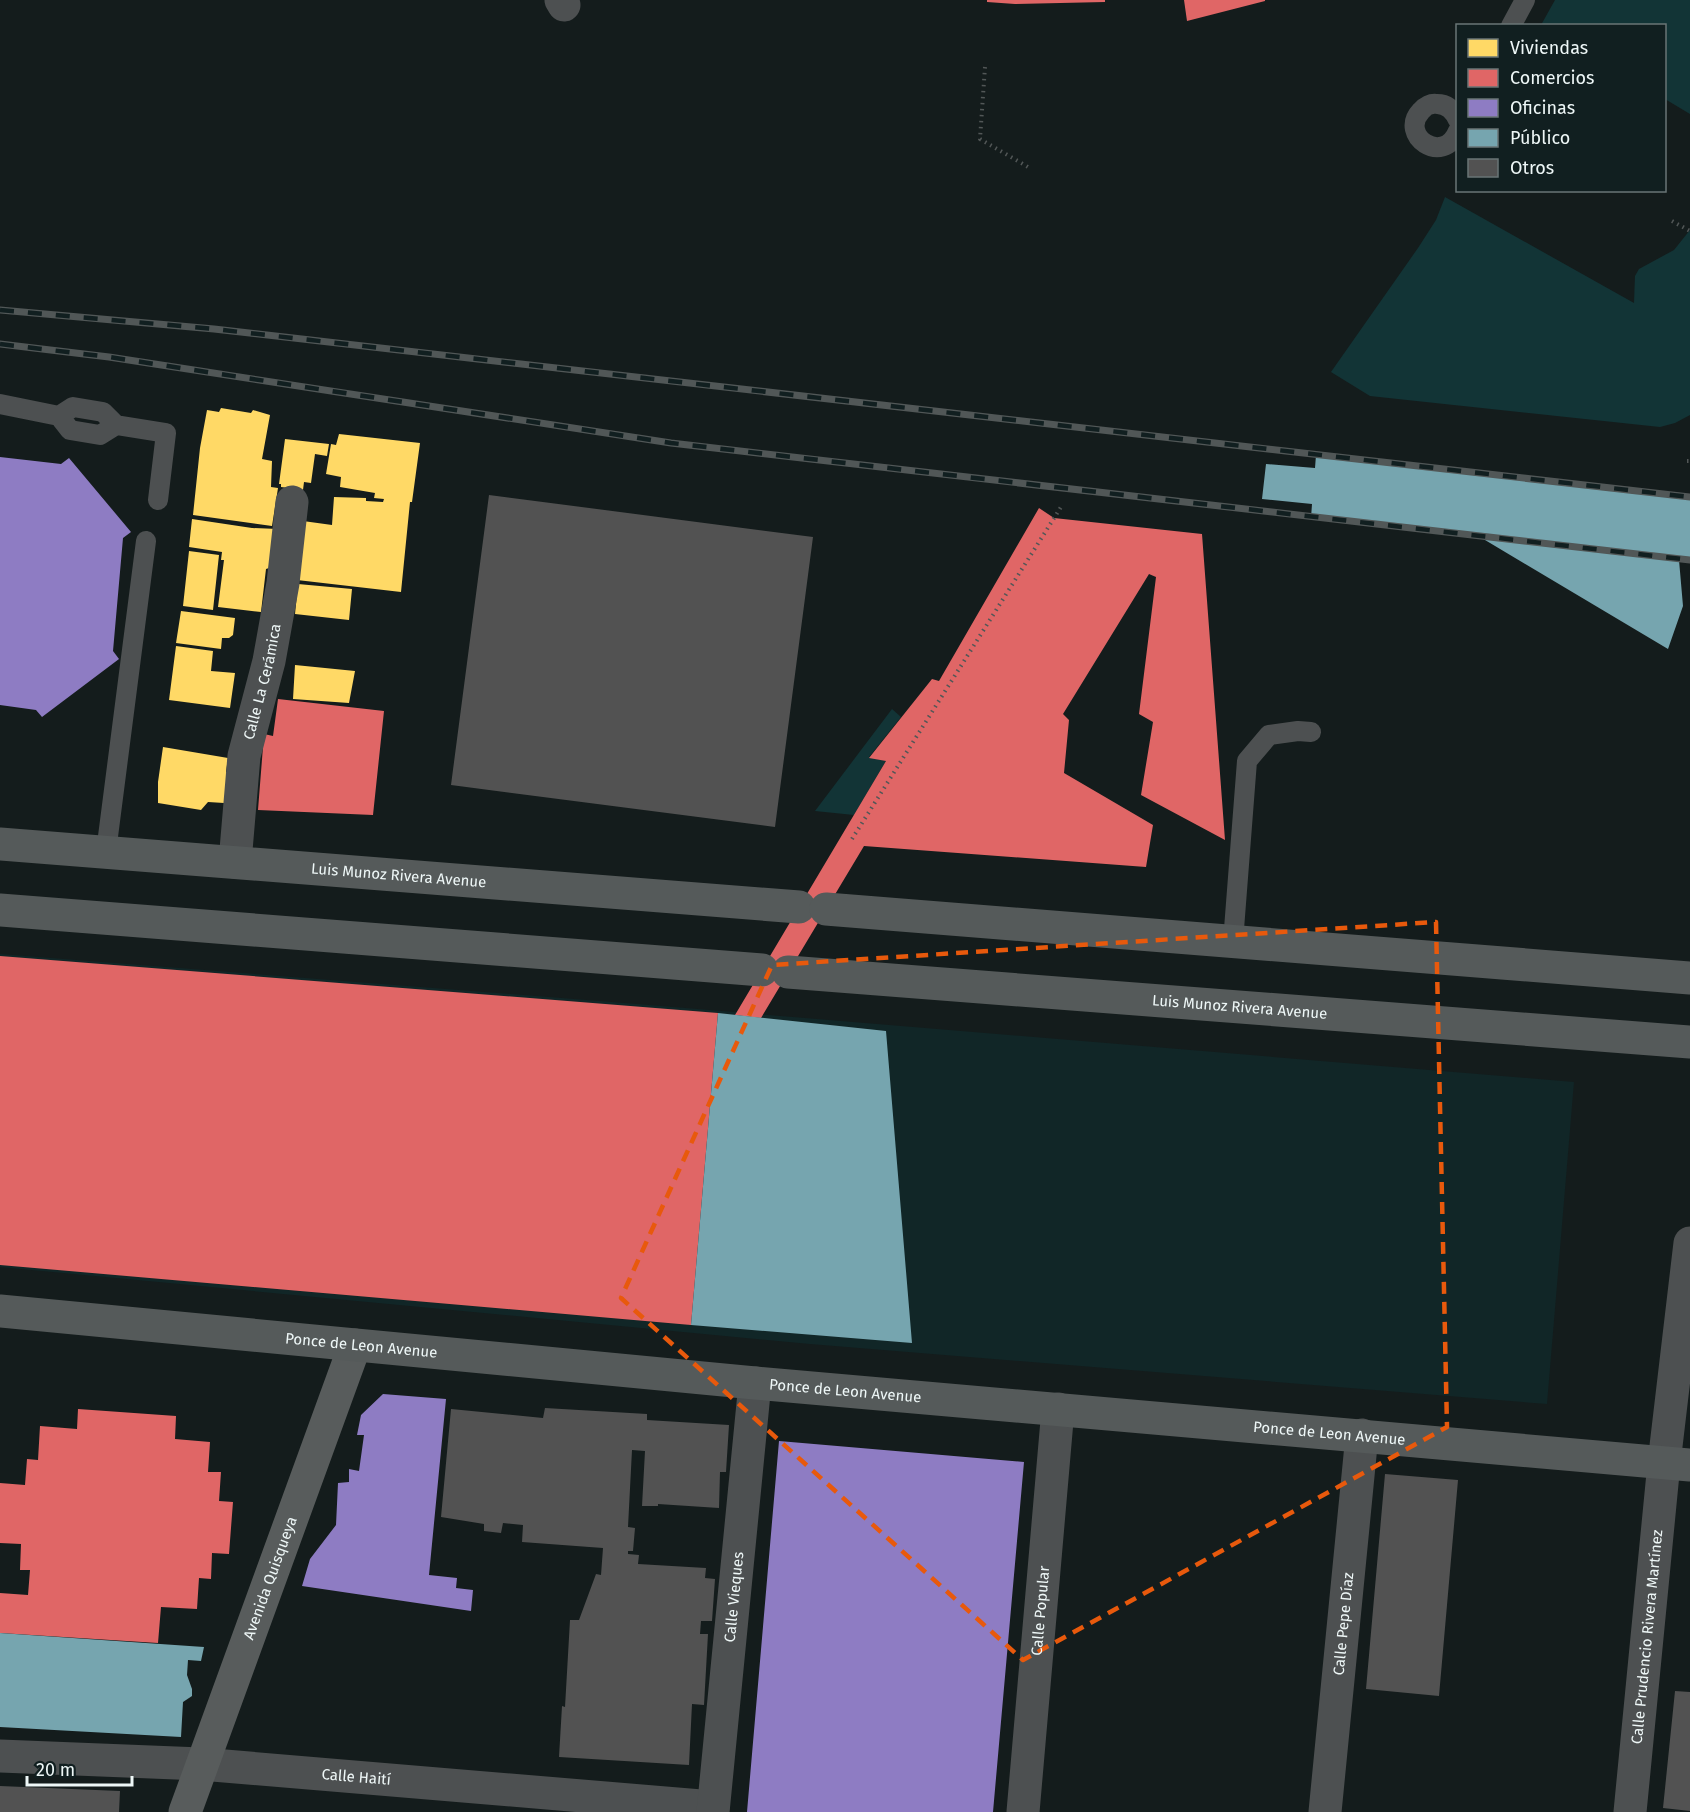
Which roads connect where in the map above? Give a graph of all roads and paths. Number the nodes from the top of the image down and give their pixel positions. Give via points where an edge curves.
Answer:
1 (1525, 0) edge
2 (1512, 24) edge
3 (985, 67) dead end
4 (1454, 108) edge
5 (1456, 134) edge
6 (1028, 167) dead end
7 (1672, 221) dead end
8 (1690, 231) edge
9 (0, 404) edge
10 (158, 500) dead end
11 (292, 502) dead end
12 (1061, 507) dead end
13 (146, 541) dead end
14 (1311, 732) dead end
15 (852, 838) dead end
16 (0, 844) edge
17 (106, 852) junction
18 (235, 862) junction
19 (0, 910) edge
20 (1233, 942) junction
21 (1690, 978) edge
22 (1690, 1042) edge
23 (1690, 1243) edge
24 (0, 1311) edge
25 (355, 1345) junction
26 (755, 1383) junction
27 (1058, 1409) junction
28 (1362, 1435) junction
29 (1677, 1464) edge
30 (0, 1756) edge
31 (201, 1764) junction
32 (713, 1810) edge
33 (185, 1812) edge
34 (1023, 1812) edge
35 (1325, 1812) edge
36 (1630, 1812) edge

1 - 2 lane
3 - 6 path via 980,139
4 - 5 lane via 1440,104 1423,108 1415,120 1416,135 1437,147 1450,142
7 - 8 path
9 - 10 lane via 59,416 73,407 103,412 116,425 166,432
11 - 18 street, Calle La Cerámica via 269,661 244,756
12 - 15 path
13 - 17 lane
14 - 20 lane via 1269,735 1247,761
16 - 17 main road, Luis Munoz Rivera Avenue
17 - 18 main road, Luis Munoz Rivera Avenue
18 - 20 main road, Luis Munoz Rivera Avenue
19 - 22 main road, Luis Munoz Rivera Avenue
20 - 21 main road, Luis Munoz Rivera Avenue
23 - 29 street, Calle Prudencio Rivera Martínez
24 - 25 main road, Ponce de Leon Avenue
25 - 26 main road, Ponce de Leon Avenue
25 - 31 street, Avenida Quisqueya
26 - 27 main road, Ponce de Leon Avenue
26 - 32 street, Calle Vieques
27 - 28 main road, Ponce de Leon Avenue
27 - 34 street, Calle Popular
28 - 29 main road, Ponce de Leon Avenue
28 - 35 street, Calle Pepe Díaz
29 - 36 street, Calle Prudencio Rivera Martínez
30 - 31 street, Calle Haití
31 - 32 street, Calle Haití
31 - 33 street, Avenida Quisqueya

